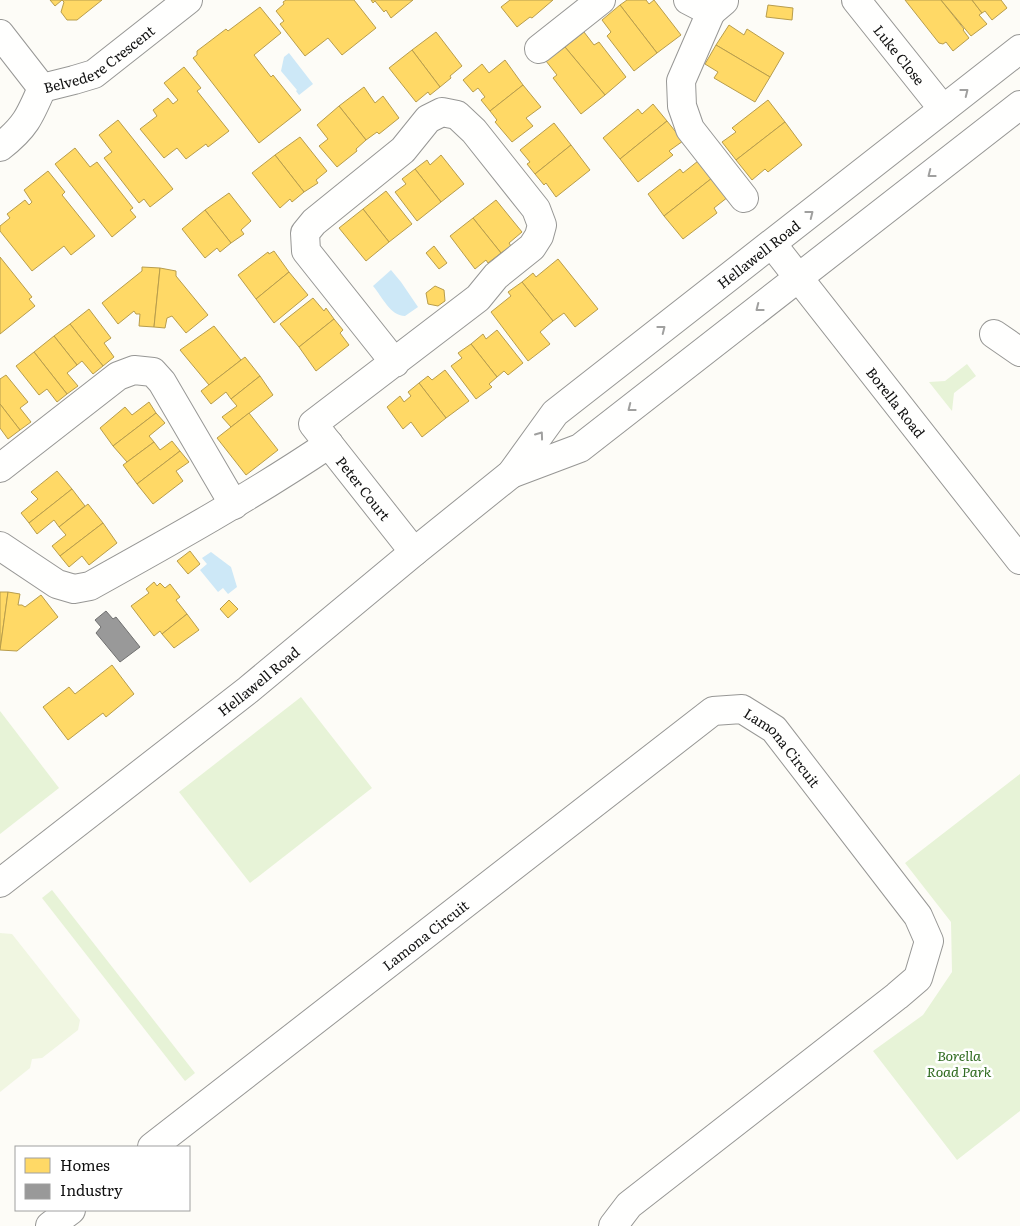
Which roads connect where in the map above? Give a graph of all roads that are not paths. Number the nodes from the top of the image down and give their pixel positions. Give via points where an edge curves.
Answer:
1 (188, 0) edge
2 (601, 0) edge
3 (860, 2) edge
4 (708, 4) edge
5 (0, 34) edge
6 (1020, 49) edge
7 (538, 50) dead end
8 (42, 88) junction
9 (1020, 104) edge
10 (943, 109) junction
11 (0, 147) edge
12 (744, 198) dead end
13 (772, 244) junction
14 (798, 278) junction
15 (994, 334) dead end
16 (1020, 352) edge
17 (395, 363) junction
18 (321, 434) junction
19 (0, 468) edge
20 (511, 474) junction
21 (234, 505) junction
22 (0, 546) edge
23 (414, 552) junction
24 (1020, 560) edge
25 (0, 883) edge
26 (153, 1146) edge
27 (70, 1211) edge
28 (50, 1226) edge
29 (613, 1226) edge

1 - 8 street, Belvedere Crescent via 94,74
2 - 7 street
3 - 10 street, Luke Close
4 - 12 street via 681,80 682,106 690,128
5 - 8 street
10 -> 6 street, Hellawell Road
8 - 11 street, Belvedere Crescent via 29,117
9 -> 14 street, Hellawell Road
13 -> 10 street, Hellawell Road
13 - 14 street, Borella Road
20 -> 13 street, Hellawell Road via 555,414
14 -> 20 street, Hellawell Road via 580,448
14 - 24 street, Borella Road
15 - 16 street
17 - 17 street via 306,251 305,233 314,222 403,150 428,119 442,112 457,115 474,131 536,209 542,225 532,248 496,276 478,298
17 - 18 street
18 - 21 street via 274,481
18 - 23 street, Peter Court
19 - 21 street via 118,376 134,370 153,372
20 - 23 street, Hellawell Road
21 - 22 street via 90,586 74,590 57,584
23 - 25 street, Hellawell Road via 248,690
26 - 29 street, Lamona Circuit via 712,711 742,709 774,729 918,916 929,941 918,978 629,1205
27 - 28 street

